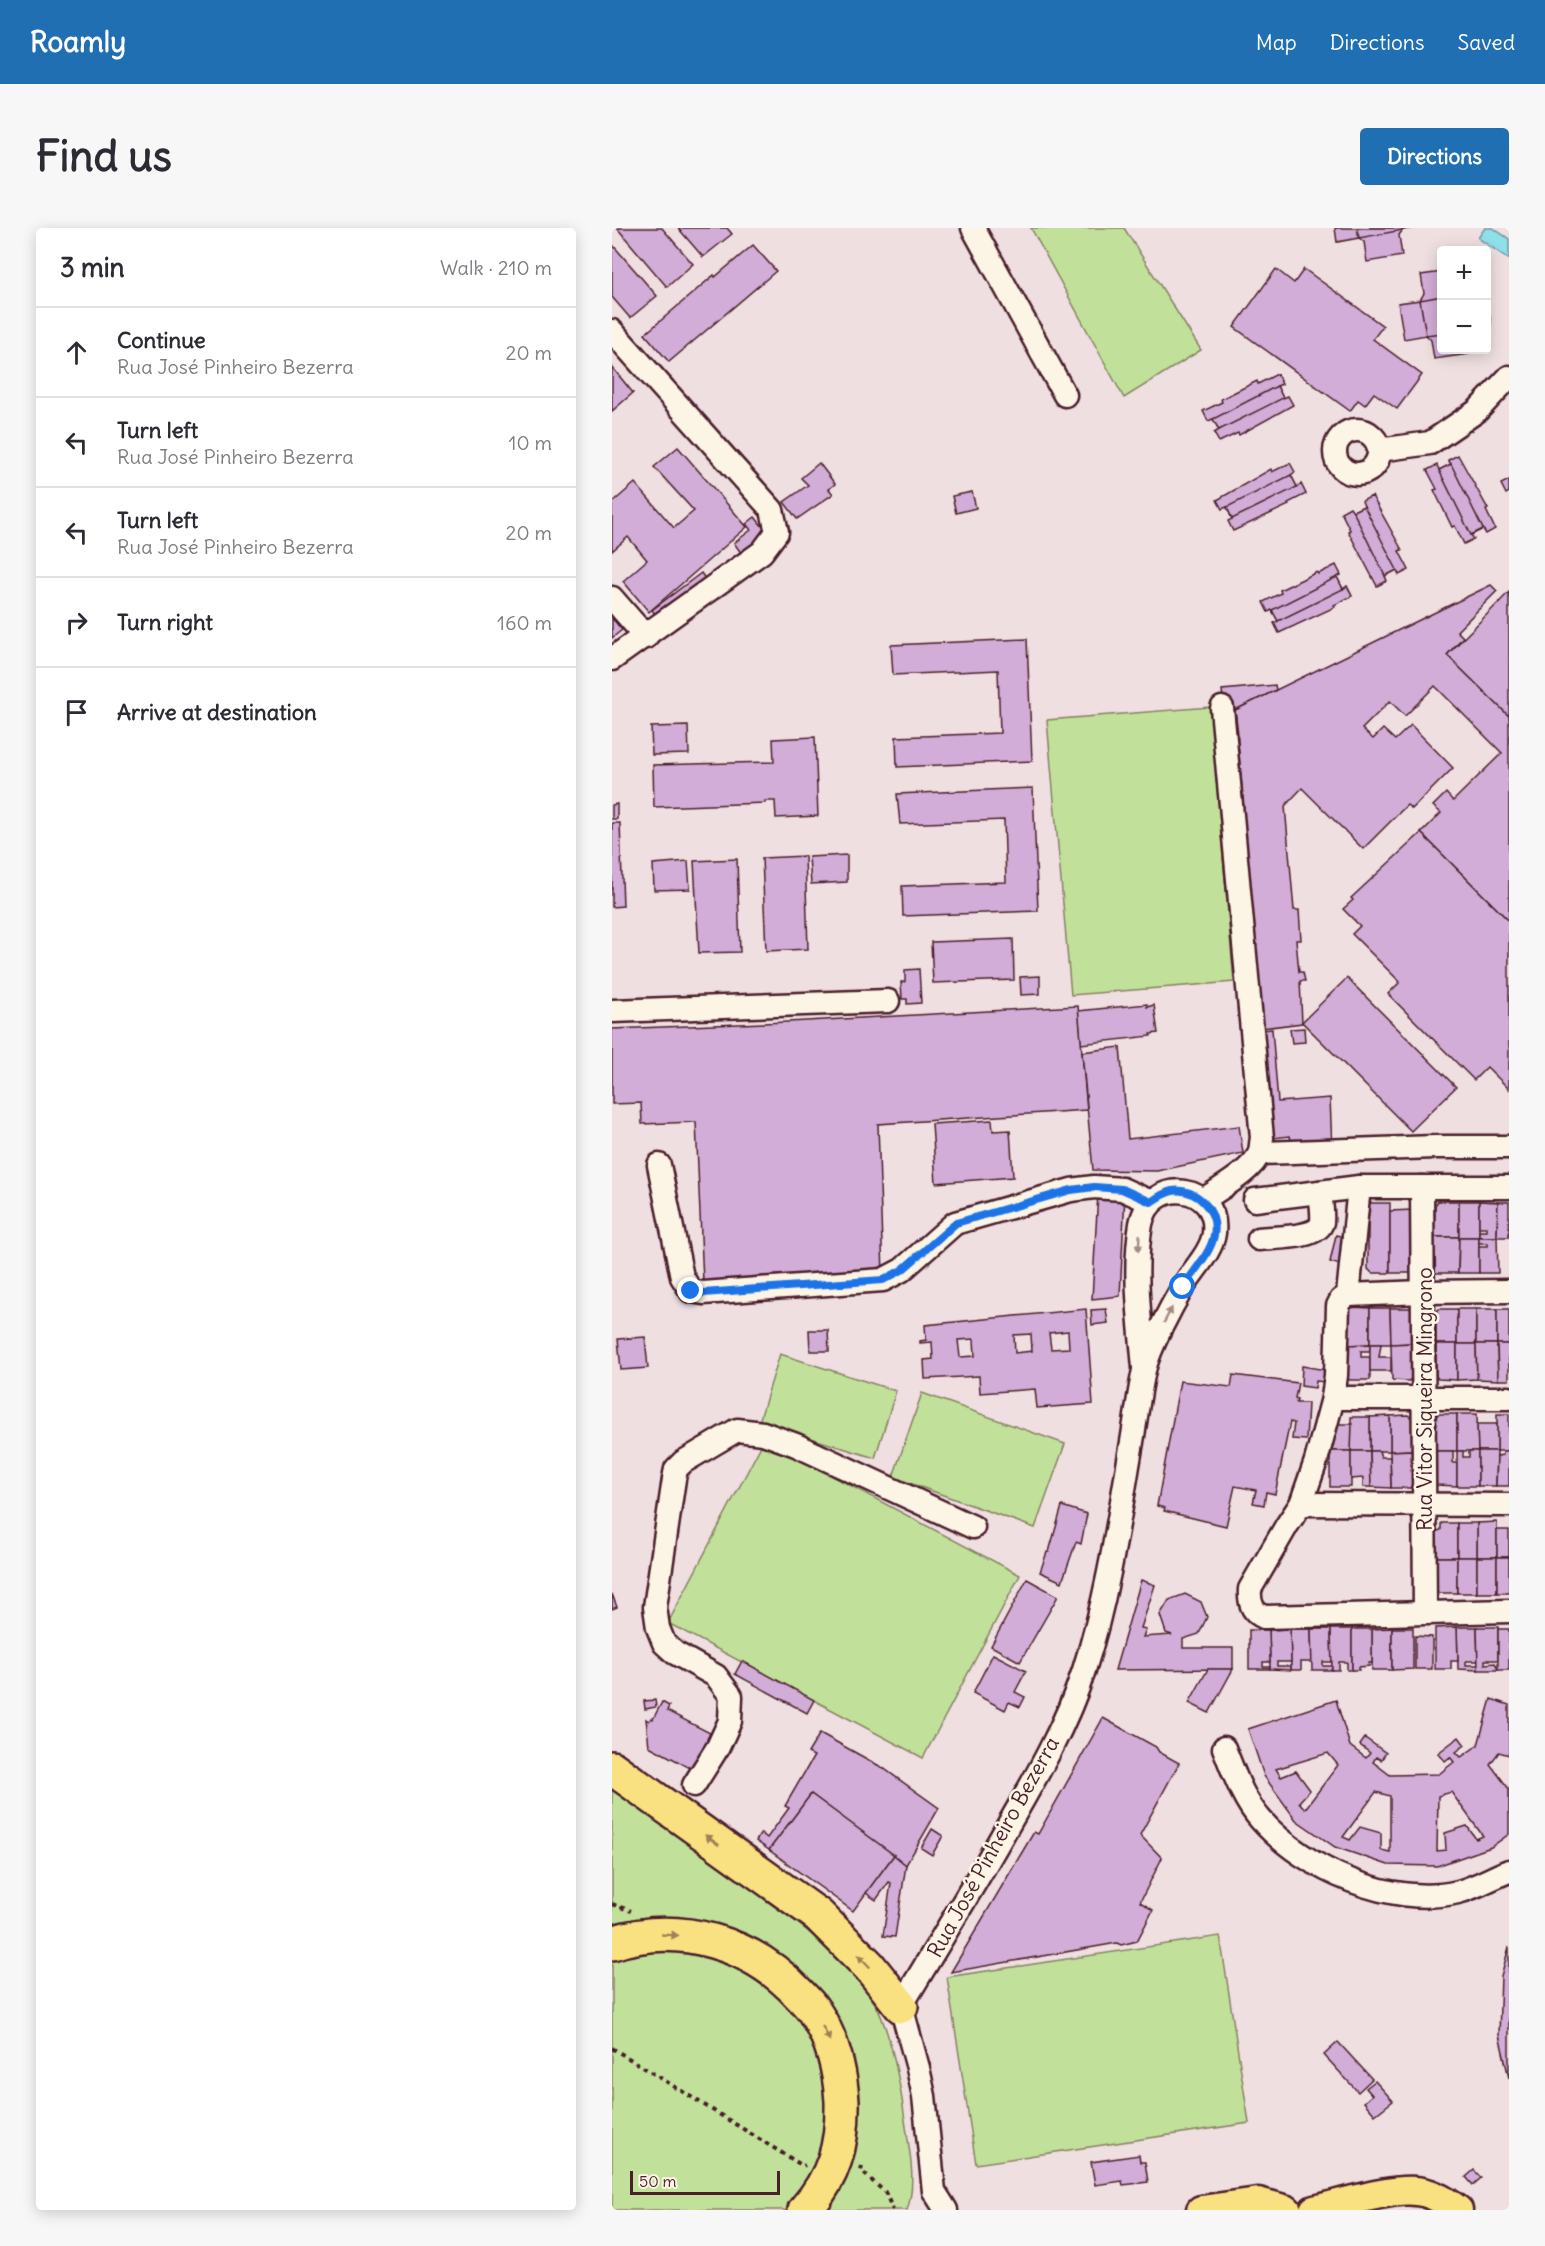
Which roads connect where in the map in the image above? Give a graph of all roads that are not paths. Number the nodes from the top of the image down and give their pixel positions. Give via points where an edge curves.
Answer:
1 (973, 228) edge
2 (612, 331) edge
3 (1509, 377) edge
4 (1065, 395) dead end
5 (1379, 450) dead end
6 (612, 598) edge
7 (646, 637) junction
8 (612, 659) edge
9 (1222, 708) dead end
10 (888, 1001) dead end
11 (612, 1011) edge
12 (1509, 1147) edge
13 (1260, 1153) junction
14 (659, 1165) dead end
15 (1359, 1187) junction
16 (1422, 1187) junction
17 (1509, 1187) edge
18 (1320, 1192) junction
19 (1203, 1200) junction
20 (1255, 1200) dead end
21 (1151, 1202) junction
22 (1259, 1239) dead end
23 (1509, 1291) edge
24 (1423, 1292) junction
25 (1348, 1295) junction
26 (1144, 1368) junction
27 (1333, 1398) junction
28 (1424, 1398) junction
29 (1509, 1398) edge
30 (1301, 1504) junction
31 (1424, 1505) junction
32 (1509, 1505) edge
33 (974, 1527) dead end
34 (1425, 1611) junction
35 (1509, 1611) edge
36 (1224, 1748) dead end
37 (612, 1768) edge
38 (687, 1797) junction
39 (1509, 1871) edge
40 (612, 1943) edge
41 (901, 2006) junction
42 (935, 2204) edge
43 (804, 2210) edge
44 (1201, 2210) edge
45 (1287, 2210) edge
46 (1314, 2210) edge
47 (1458, 2210) edge

1 - 4 street
2 - 7 street via 772,510 777,532 762,552
3 - 5 street via 1477,411 1430,443
6 - 7 street
7 - 8 street
9 - 13 street via 1262,1138
10 - 11 street
12 - 13 street
13 - 19 street via 1238,1177
14 - 21 street via 682,1277 691,1291 703,1293 883,1280 902,1270 956,1223 1071,1190 1122,1189
15 - 16 street
15 - 18 street
15 - 25 street
16 - 17 street
16 - 24 street, Rua Vitor Siqueira Mingrono
18 - 20 street
18 - 22 street via 1320,1228 1312,1233
19 - 21 street via 1174,1191
26 -> 19 street, Rua José Pinheiro Bezerra via 1168,1315 1214,1235 1215,1222
21 -> 26 street, Rua José Pinheiro Bezerra via 1145,1211 1139,1245
23 - 24 street
24 - 25 street
24 - 28 street, Rua Vitor Siqueira Mingrono
25 - 27 street via 1338,1306
26 - 41 street, Rua José Pinheiro Bezerra via 1107,1586 1083,1672 1038,1774
27 - 28 street
27 - 30 street
28 - 29 street
28 - 31 street, Rua Vitor Siqueira Mingrono
30 - 31 street
30 - 34 street via 1250,1589 1251,1605 1256,1612 1264,1617
31 - 32 street
31 - 34 street, Rua Vitor Siqueira Mingrono
33 - 38 street via 763,1433 737,1430 682,1462 674,1479 655,1607 658,1628 664,1643 716,1676 731,1696 730,1721
34 - 35 street
36 - 39 street via 1241,1791 1260,1820 1287,1845 1342,1878 1407,1896 1458,1892
37 - 38 highway
41 -> 38 highway via 869,1966 818,1915
40 -> 43 highway via 658,1934 695,1936 725,1944 757,1959 785,1979 814,2010 830,2040 841,2079 843,2127 836,2160
41 - 42 street via 924,2096
44 - 45 main road via 1258,2202
46 - 47 main road via 1416,2191 1436,2196

